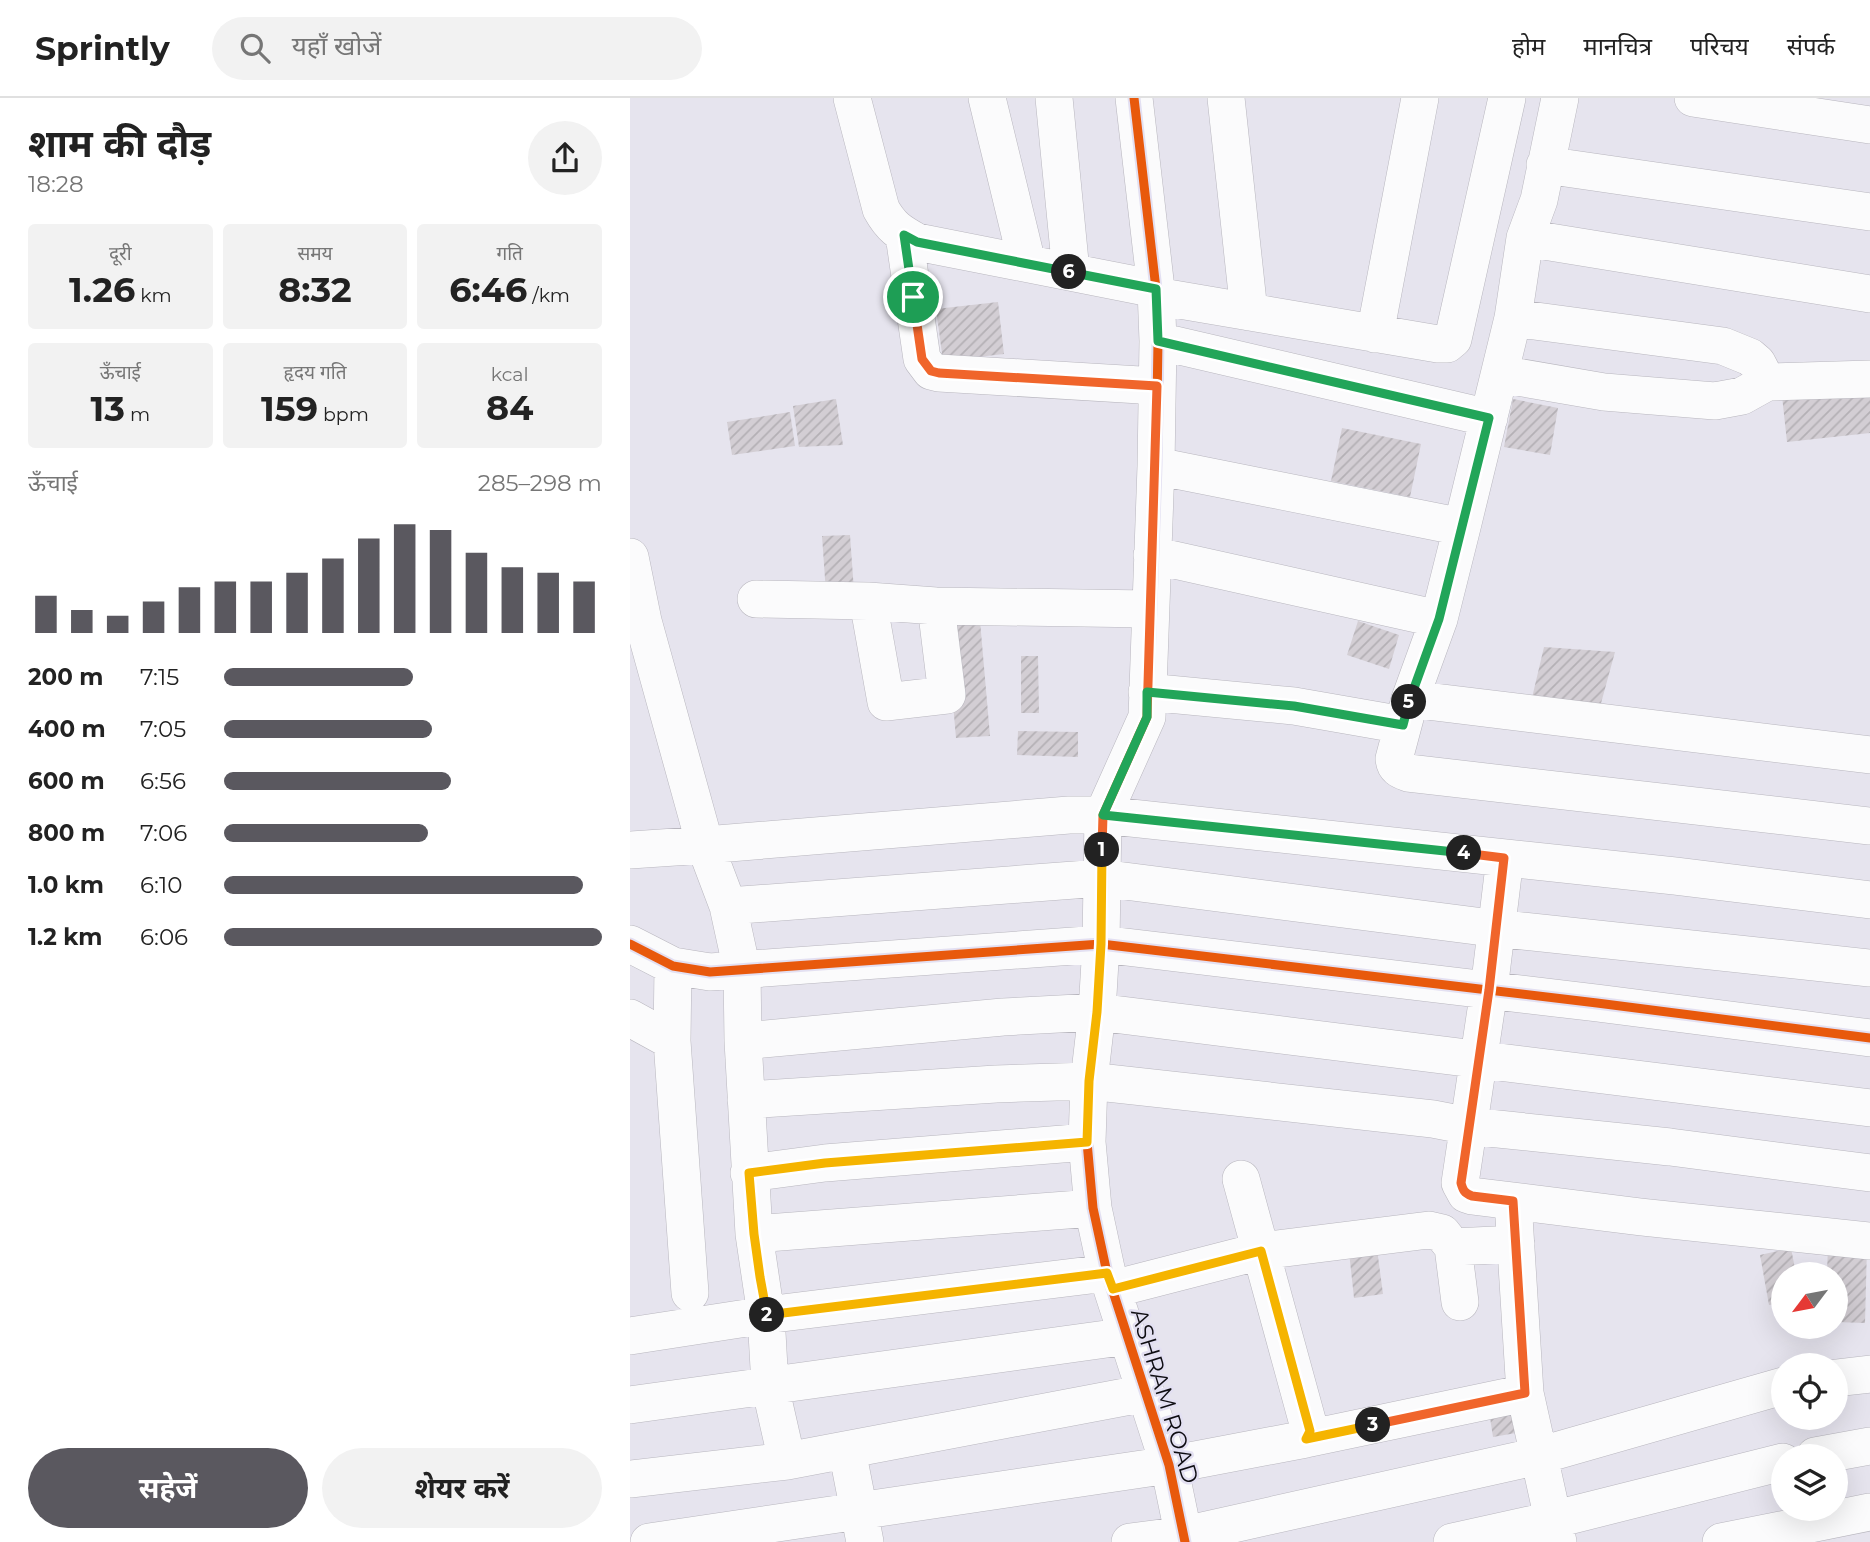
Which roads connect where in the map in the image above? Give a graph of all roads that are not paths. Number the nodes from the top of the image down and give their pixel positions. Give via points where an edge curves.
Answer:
1 (852, 98) edge
2 (986, 98) edge
3 (1054, 98) edge
4 (1135, 98) edge
5 (1226, 98) edge
6 (1420, 98) edge
7 (1560, 98) edge
8 (1693, 98) edge
9 (1502, 99) edge
10 (1870, 125) edge
11 (1545, 165) junction
12 (1870, 212) edge
13 (904, 235) junction
14 (1525, 239) junction
15 (1027, 263) junction
16 (1071, 272) junction
17 (1156, 292) junction
18 (1870, 294) edge
19 (1249, 312) junction
20 (1513, 318) junction
21 (1375, 334) junction
22 (1158, 341) junction
23 (1500, 374) junction
24 (1870, 379) edge
25 (1769, 381) junction
26 (1157, 386) junction
27 (1489, 418) junction
28 (1156, 466) junction
29 (1462, 527) junction
30 (1152, 555) junction
31 (630, 557) edge
32 (756, 598) dead end
33 (868, 601) junction
34 (936, 606) junction
35 (1150, 609) junction
36 (1439, 619) junction
37 (636, 623) edge
38 (1147, 692) junction
39 (1407, 712) junction
40 (1870, 755) edge
41 (1103, 815) junction
42 (1870, 826) edge
43 (705, 845) junction
44 (630, 850) edge
45 (1504, 858) junction
46 (1101, 878) junction
47 (1870, 900) edge
48 (728, 906) junction
49 (1496, 927) junction
50 (630, 944) edge
51 (1101, 944) junction
52 (673, 966) junction
53 (1870, 968) edge
54 (742, 971) junction
55 (1489, 990) junction
56 (1097, 1012) junction
57 (630, 1018) edge
58 (1870, 1038) edge
59 (672, 1041) junction
60 (743, 1041) junction
61 (1480, 1059) junction
62 (1089, 1081) junction
63 (746, 1100) junction
64 (1870, 1108) edge
65 (1469, 1126) junction
66 (1087, 1142) junction
67 (749, 1173) junction
68 (1870, 1173) edge
69 (1241, 1179) dead end
70 (1513, 1201) junction
71 (1093, 1208) junction
72 (754, 1234) junction
73 (1870, 1241) edge
74 (1516, 1244) junction
75 (1453, 1247) junction
76 (1261, 1251) junction
77 (1110, 1281) junction
78 (690, 1293) dead end
79 (1460, 1302) dead end
80 (766, 1315) junction
81 (630, 1336) edge
82 (1128, 1336) junction
83 (1870, 1374) edge
84 (1848, 1377) edge
85 (771, 1386) junction
86 (1771, 1390) edge
87 (1146, 1393) junction
88 (1525, 1393) junction
89 (630, 1405) edge
90 (1306, 1439) junction
91 (1870, 1446) edge
92 (847, 1450) junction
93 (1848, 1450) edge
94 (1538, 1456) junction
95 (787, 1461) junction
96 (1169, 1465) junction
97 (1771, 1466) edge
98 (630, 1479) edge
99 (1870, 1512) edge
100 (862, 1527) edge
101 (1555, 1531) edge
102 (1184, 1538) edge
103 (649, 1542) edge
104 (1130, 1542) edge
105 (1452, 1542) edge
106 (1721, 1542) edge

1 - 13 street via 881,209
2 - 15 street
3 - 16 street
4 - 17 street, ASHRAM ROAD
5 - 19 street
6 - 21 street
7 - 11 street
8 - 10 street
9 - 21 street via 1453,339 1438,344
11 - 12 street
11 - 14 street
13 - 15 street via 917,242
13 - 26 street via 922,359 931,371
14 - 18 street
14 - 20 street
15 - 16 street
16 - 17 street
17 - 19 street
17 - 22 street, ASHRAM ROAD
19 - 21 street
20 - 23 street
20 - 25 street via 1723,346 1750,356
22 - 26 street, ASHRAM ROAD
22 - 27 street
23 - 25 street via 1604,392 1715,401 1742,397
23 - 27 street
24 - 25 street
26 - 28 street, ASHRAM ROAD
27 - 29 street
28 - 29 street
28 - 30 street, ASHRAM ROAD
29 - 36 street
30 - 35 street, ASHRAM ROAD
30 - 36 street
31 - 37 street
32 - 33 street
33 - 34 street
33 - 34 street via 886,702 947,695
34 - 35 street
35 - 38 street, ASHRAM ROAD
36 - 39 street
37 - 43 street
38 - 39 street
38 - 41 street, ASHRAM ROAD via 1147,717
39 - 40 street
39 - 42 street via 1394,763 1408,773
41 - 43 street
41 - 45 street
41 - 46 street, ASHRAM ROAD
43 - 44 street
43 - 48 street
45 - 47 street
45 - 49 street
46 - 48 street
46 - 49 street
46 - 51 street, ASHRAM ROAD
48 - 54 street
49 - 53 street
49 - 55 street
50 - 52 street
51 - 54 street
51 - 55 street
51 - 56 street, ASHRAM ROAD
52 - 54 street
52 - 59 street
54 - 60 street
55 - 58 street
55 - 61 street
56 - 60 street
56 - 61 street
56 - 62 street, ASHRAM ROAD
57 - 59 street
59 - 78 street
60 - 63 street
61 - 64 street
61 - 65 street
62 - 63 street
62 - 65 street
62 - 66 street, ASHRAM ROAD
63 - 67 street
65 - 68 street
65 - 70 street via 1463,1190 1472,1196
66 - 67 street
66 - 71 street, ASHRAM ROAD
67 - 72 street
69 - 76 street
70 - 73 street
70 - 74 street
71 - 72 street
71 - 77 street, ASHRAM ROAD
72 - 80 street
74 - 75 street
74 - 88 street
75 - 76 street via 1442,1233 1429,1230
75 - 79 street
76 - 77 street
76 - 90 street via 1310,1431
77 - 80 street
77 - 82 street, ASHRAM ROAD
80 - 81 street
80 - 85 street
82 - 85 street
82 - 87 street, ASHRAM ROAD
83 - 84 street
85 - 89 street
85 - 95 street
86 - 94 street
87 - 92 street
87 - 96 street, ASHRAM ROAD
88 - 90 street
88 - 94 street
90 - 96 street
91 - 93 street
92 - 95 street
92 - 100 street
94 - 101 street
94 - 102 street
95 - 98 street
96 - 100 street
96 - 102 street, ASHRAM ROAD
97 - 101 street
99 - 106 street
100 - 103 street
101 - 105 street
102 - 104 street

